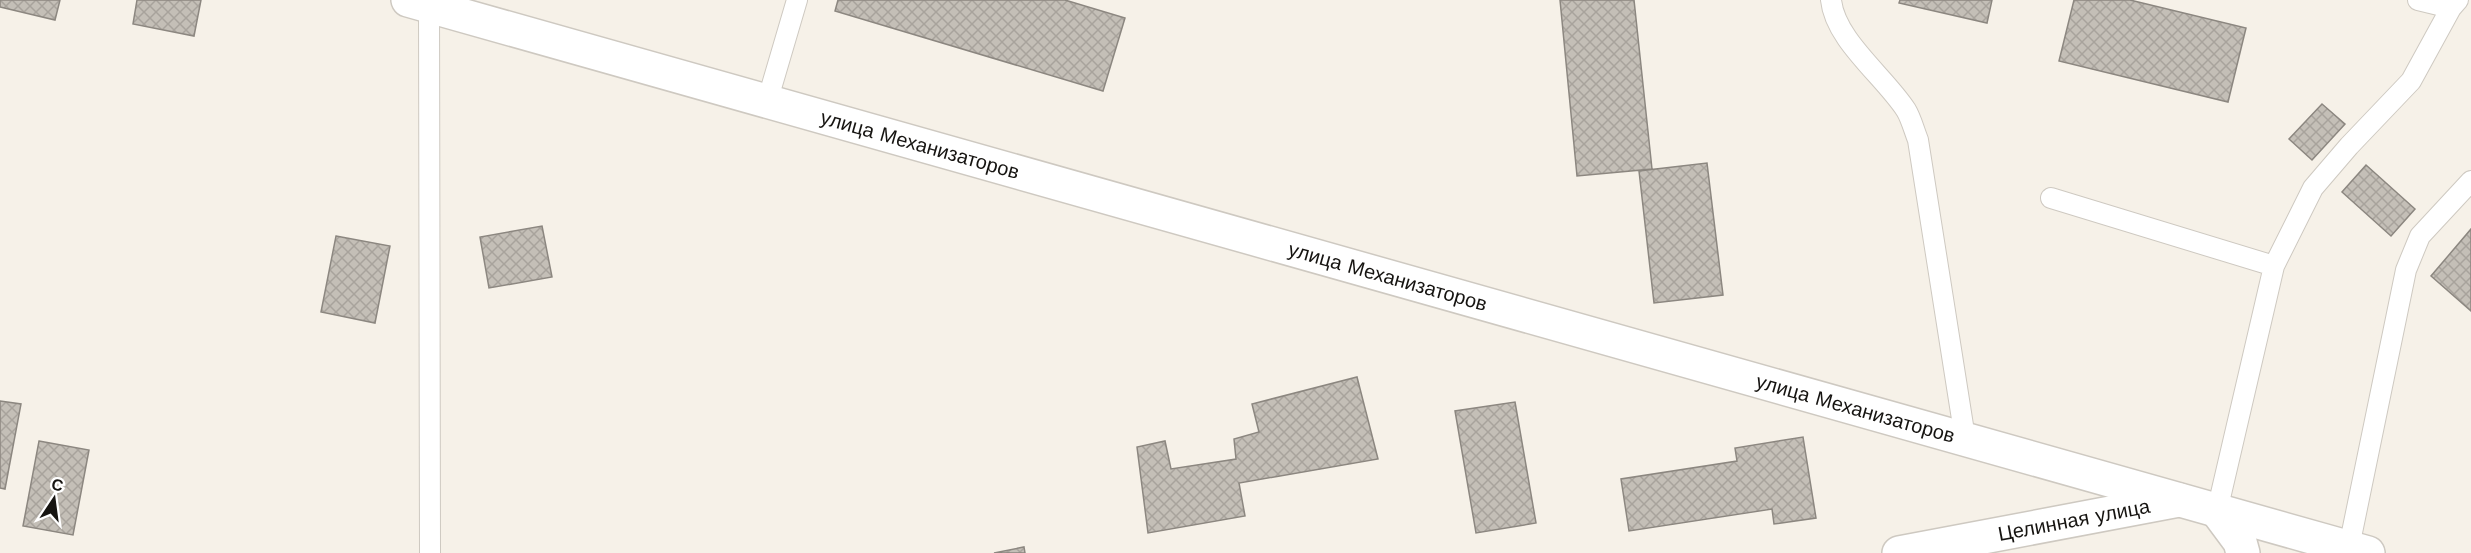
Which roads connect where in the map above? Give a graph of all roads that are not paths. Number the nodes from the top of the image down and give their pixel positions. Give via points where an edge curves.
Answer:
1 (797, 0) edge
2 (1831, 0) edge
3 (2418, 0) edge
4 (422, 2) edge
5 (2455, 4) edge
6 (767, 102) junction
7 (2471, 181) edge
8 (2051, 198) dead end
9 (2274, 266) junction
10 (1965, 438) junction
11 (2179, 500) junction
12 (2217, 511) junction
13 (2358, 550) edge
14 (430, 553) edge
15 (1899, 553) edge
16 (2243, 553) edge

1 - 6 lane
2 - 10 lane via 1832,12 1855,48 1907,112 1918,140
3 - 5 lane
4 - 6 street, улица Механизаторов
4 - 14 lane
5 - 9 lane via 2410,81 2313,188
6 - 10 street, улица Механизаторов
7 - 13 lane via 2420,236 2406,270
8 - 9 lane
9 - 12 lane
10 - 11 street, улица Механизаторов
11 - 12 street, улица Механизаторов
11 - 15 street, Целинная улица
12 - 13 street, улица Механизаторов
12 - 16 street via 2240,542

